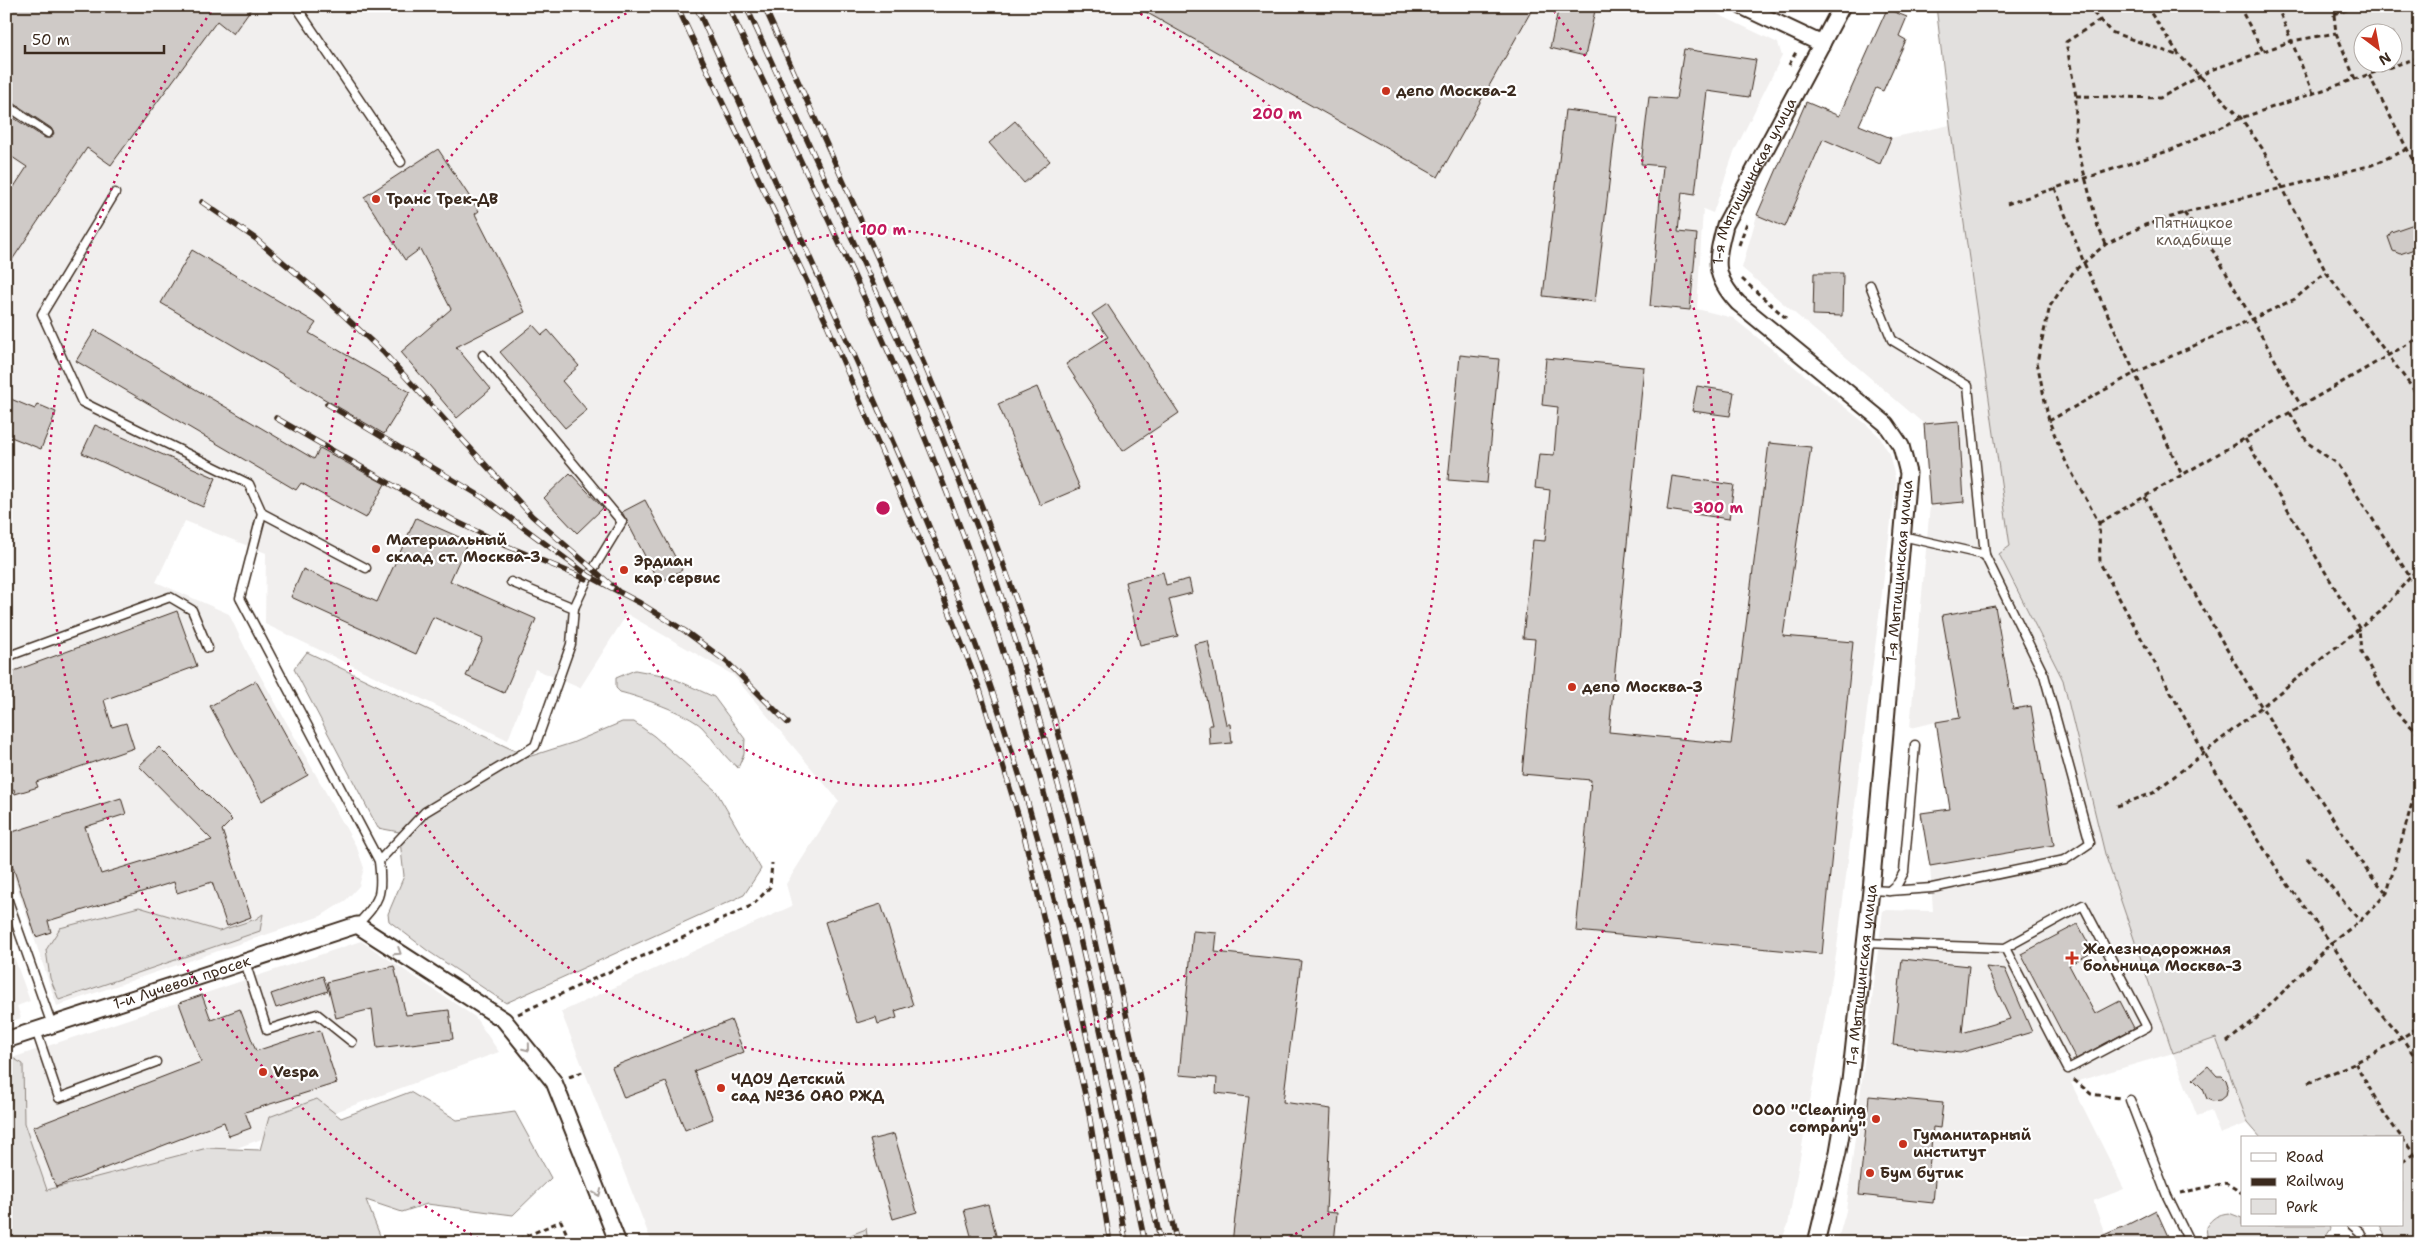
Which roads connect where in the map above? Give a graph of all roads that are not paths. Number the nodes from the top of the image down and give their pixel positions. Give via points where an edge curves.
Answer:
1 (296, 6) edge
2 (1740, 6) edge
3 (1842, 6) edge
4 (1822, 44) junction
5 (6, 108) edge
6 (48, 133) dead end
7 (401, 162) dead end
8 (115, 193) dead end
9 (1870, 285) dead end
10 (483, 355) dead end
11 (262, 513) junction
12 (1902, 536) junction
13 (1985, 555) junction
14 (366, 568) dead end
15 (511, 582) dead end
16 (574, 608) junction
17 (208, 648) dead end
18 (6, 657) edge
19 (1916, 745) dead end
20 (379, 861) junction
21 (1870, 890) junction
22 (1889, 891) junction
23 (6, 895) edge
24 (357, 925) junction
25 (1864, 943) junction
26 (2005, 948) junction
27 (245, 962) junction
28 (52, 1025) junction
29 (36, 1030) junction
30 (6, 1040) edge
31 (352, 1042) dead end
32 (156, 1062) dead end
33 (2130, 1100) road end
34 (2353, 1226) edge
35 (618, 1243) edge
36 (1816, 1243) edge
37 (2190, 1243) edge
38 (2365, 1243) edge

1 - 7 lane
2 - 4 street
3 - 4 street, 1-я Мытищинская улица
4 - 12 street, 1-я Мытищинская улица via 1725,225 1718,270 1724,288 1738,303 1886,424 1901,446 1908,473
5 - 6 lane
8 - 11 lane via 42,314 82,402 249,484
9 - 13 lane via 1892,340 1968,386
10 - 16 lane via 622,522
11 - 14 lane
11 - 20 lane via 240,598
12 - 13 lane
12 - 21 street, 1-я Мытищинская улица
13 - 22 lane via 2044,675 2090,842 2065,860 1932,888
15 - 16 lane
16 - 20 lane via 571,644 535,746 425,812
17 - 18 lane via 192,610 170,597
19 - 22 lane via 1904,872
20 - 24 lane via 382,884 375,905
21 - 22 lane
21 - 25 street, 1-я Мытищинская улица
23 - 28 lane
24 - 27 street, 1-й Лучевой просек
24 -> 35 street via 504,1020 554,1082
25 - 26 lane
25 - 36 street, 1-я Мытищинская улица via 1850,1081 1838,1152
26 - 26 lane via 2068,1069 2146,1027 2082,905
27 - 28 street, 1-й Лучевой просек
27 - 31 lane via 267,1030 317,1014
28 - 29 street, 1-й Лучевой просек
29 - 30 street, 1-й Лучевой просек
29 - 32 lane via 59,1098
33 - 37 lane via 2167,1196
34 - 38 lane

